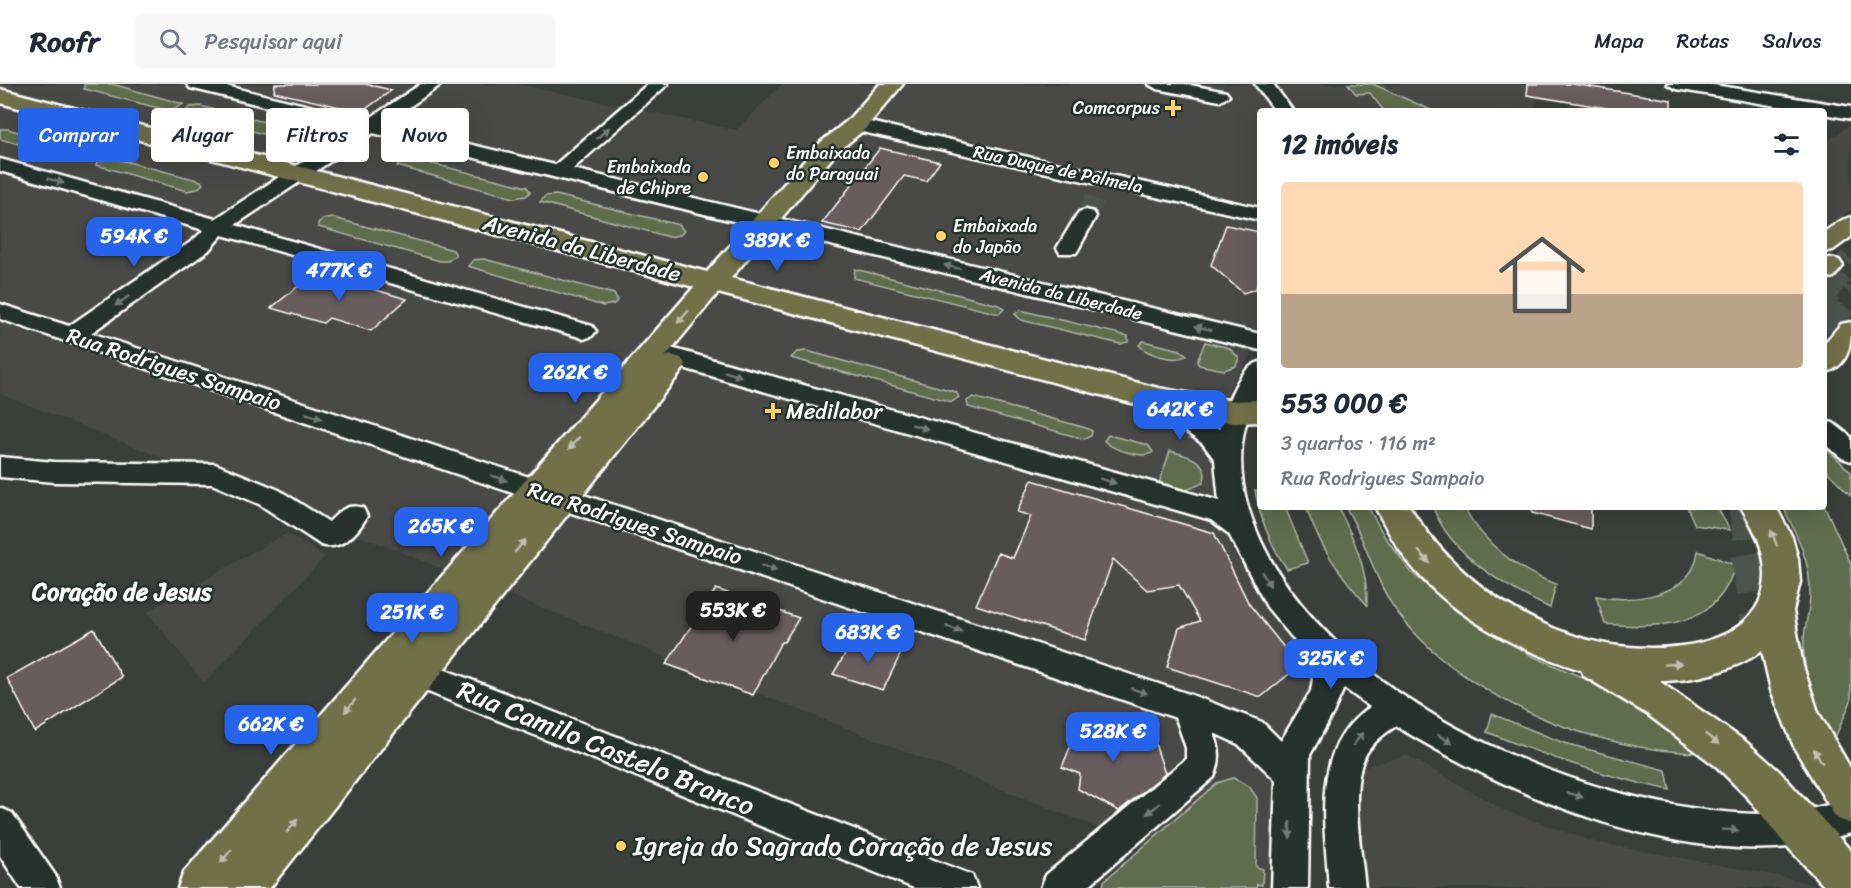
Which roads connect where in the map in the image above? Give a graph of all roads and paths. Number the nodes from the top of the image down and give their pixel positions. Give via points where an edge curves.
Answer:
1 (196, 84) edge
2 (433, 84) edge
3 (659, 84) edge
4 (891, 84) edge
5 (1157, 84) edge
6 (1264, 84) edge
7 (1676, 84) edge
8 (0, 96) edge
9 (1220, 96) dead end
10 (294, 108) edge
11 (1282, 108) edge
12 (1826, 108) edge
13 (1827, 108) edge
14 (1851, 112) edge
15 (369, 125) edge
16 (856, 125) junction
17 (369, 126) edge
18 (323, 162) edge
19 (0, 165) edge
20 (558, 172) junction
21 (306, 176) junction
22 (1257, 214) edge
23 (1086, 216) tunnel mouth
24 (775, 224) junction
25 (1851, 225) edge
26 (218, 227) junction
27 (259, 239) junction
28 (1068, 248) dead end
29 (1827, 259) edge
30 (723, 285) junction
31 (0, 311) edge
32 (1851, 330) edge
33 (584, 331) dead end
34 (72, 335) junction
35 (1257, 341) edge
36 (665, 355) junction
37 (1827, 359) edge
38 (1257, 374) edge
39 (1158, 399) junction
40 (1247, 412) edge
41 (1257, 428) edge
42 (1827, 432) edge
43 (1851, 451) edge
44 (1228, 457) junction
45 (0, 468) edge
46 (547, 494) junction
47 (1394, 510) edge
48 (1760, 510) edge
49 (353, 516) dead end
50 (1240, 527) junction
51 (1775, 612) junction
52 (1302, 631) junction
53 (1574, 651) junction
54 (402, 667) junction
55 (1189, 708) junction
56 (1395, 708) junction
57 (1290, 771) junction
58 (1851, 804) edge
59 (1851, 816) edge
60 (0, 825) edge
61 (1799, 828) junction
62 (1851, 883) edge
63 (42, 888) edge
64 (200, 888) edge
65 (242, 888) edge
66 (959, 888) edge
67 (1059, 888) edge
68 (1290, 888) edge
69 (1347, 888) edge
70 (1833, 888) edge

1 - 10 street, Avenida da Liberdade
2 - 15 street
20 -> 3 street
4 - 16 main road
5 - 9 street
6 - 11 street
7 - 12 street
8 - 21 main road, Avenida da Liberdade
13 - 14 street
16 - 22 street, Rua Duque de Palmela via 1101,188
16 - 24 main road via 829,147
17 - 20 street, Avenida da Liberdade
18 - 21 street
19 -> 26 street
20 - 24 street, Avenida da Liberdade
21 - 26 street
21 - 27 street via 267,213 260,224
21 - 30 main road, Avenida da Liberdade
23 - 28 street
24 - 30 main road
35 -> 24 street, Avenida da Liberdade
25 - 29 main road
26 - 27 street
26 -> 34 street via 200,246
27 - 33 street
30 - 36 main road
30 - 39 main road, Avenida da Liberdade
31 - 34 street, Rua Rodrigues Sampaio
32 - 37 main road
34 -> 46 street, Rua Rodrigues Sampaio
36 - 46 main road
36 -> 50 street via 1220,512
38 - 40 street via 1247,387
39 - 40 main road, Avenida da Liberdade
39 - 44 street via 1212,437
40 - 41 main road, Avenida da Liberdade via 1251,426
40 - 44 street
42 - 43 street
44 - 50 street
45 - 49 street via 215,474 269,497 331,537
46 - 54 main road
46 -> 55 street, Rua Rodrigues Sampaio
47 -> 53 main road via 1420,553 1467,597 1521,630
51 -> 48 main road via 1782,585 1780,556
50 -> 52 street via 1271,588
53 -> 51 main road via 1645,664 1689,663 1730,651 1756,635
58 -> 51 main road via 1817,755 1796,707 1784,670
52 - 56 street via 1368,690
52 - 57 street via 1327,664 1330,684 1322,705 1296,740
53 -> 61 main road via 1638,687 1711,738 1753,773
54 -> 64 main road
65 -> 54 main road
54 - 66 street, Rua Camilo Castelo Branco
55 - 57 street, Rua Rodrigues Sampaio via 1250,733
55 -> 67 street via 1203,748 1202,766
56 -> 61 street via 1493,763 1597,802 1717,829
69 -> 56 street via 1341,782 1345,758 1360,734
57 -> 68 street
59 - 61 street
60 - 63 street
61 - 62 main road
61 - 70 main road

